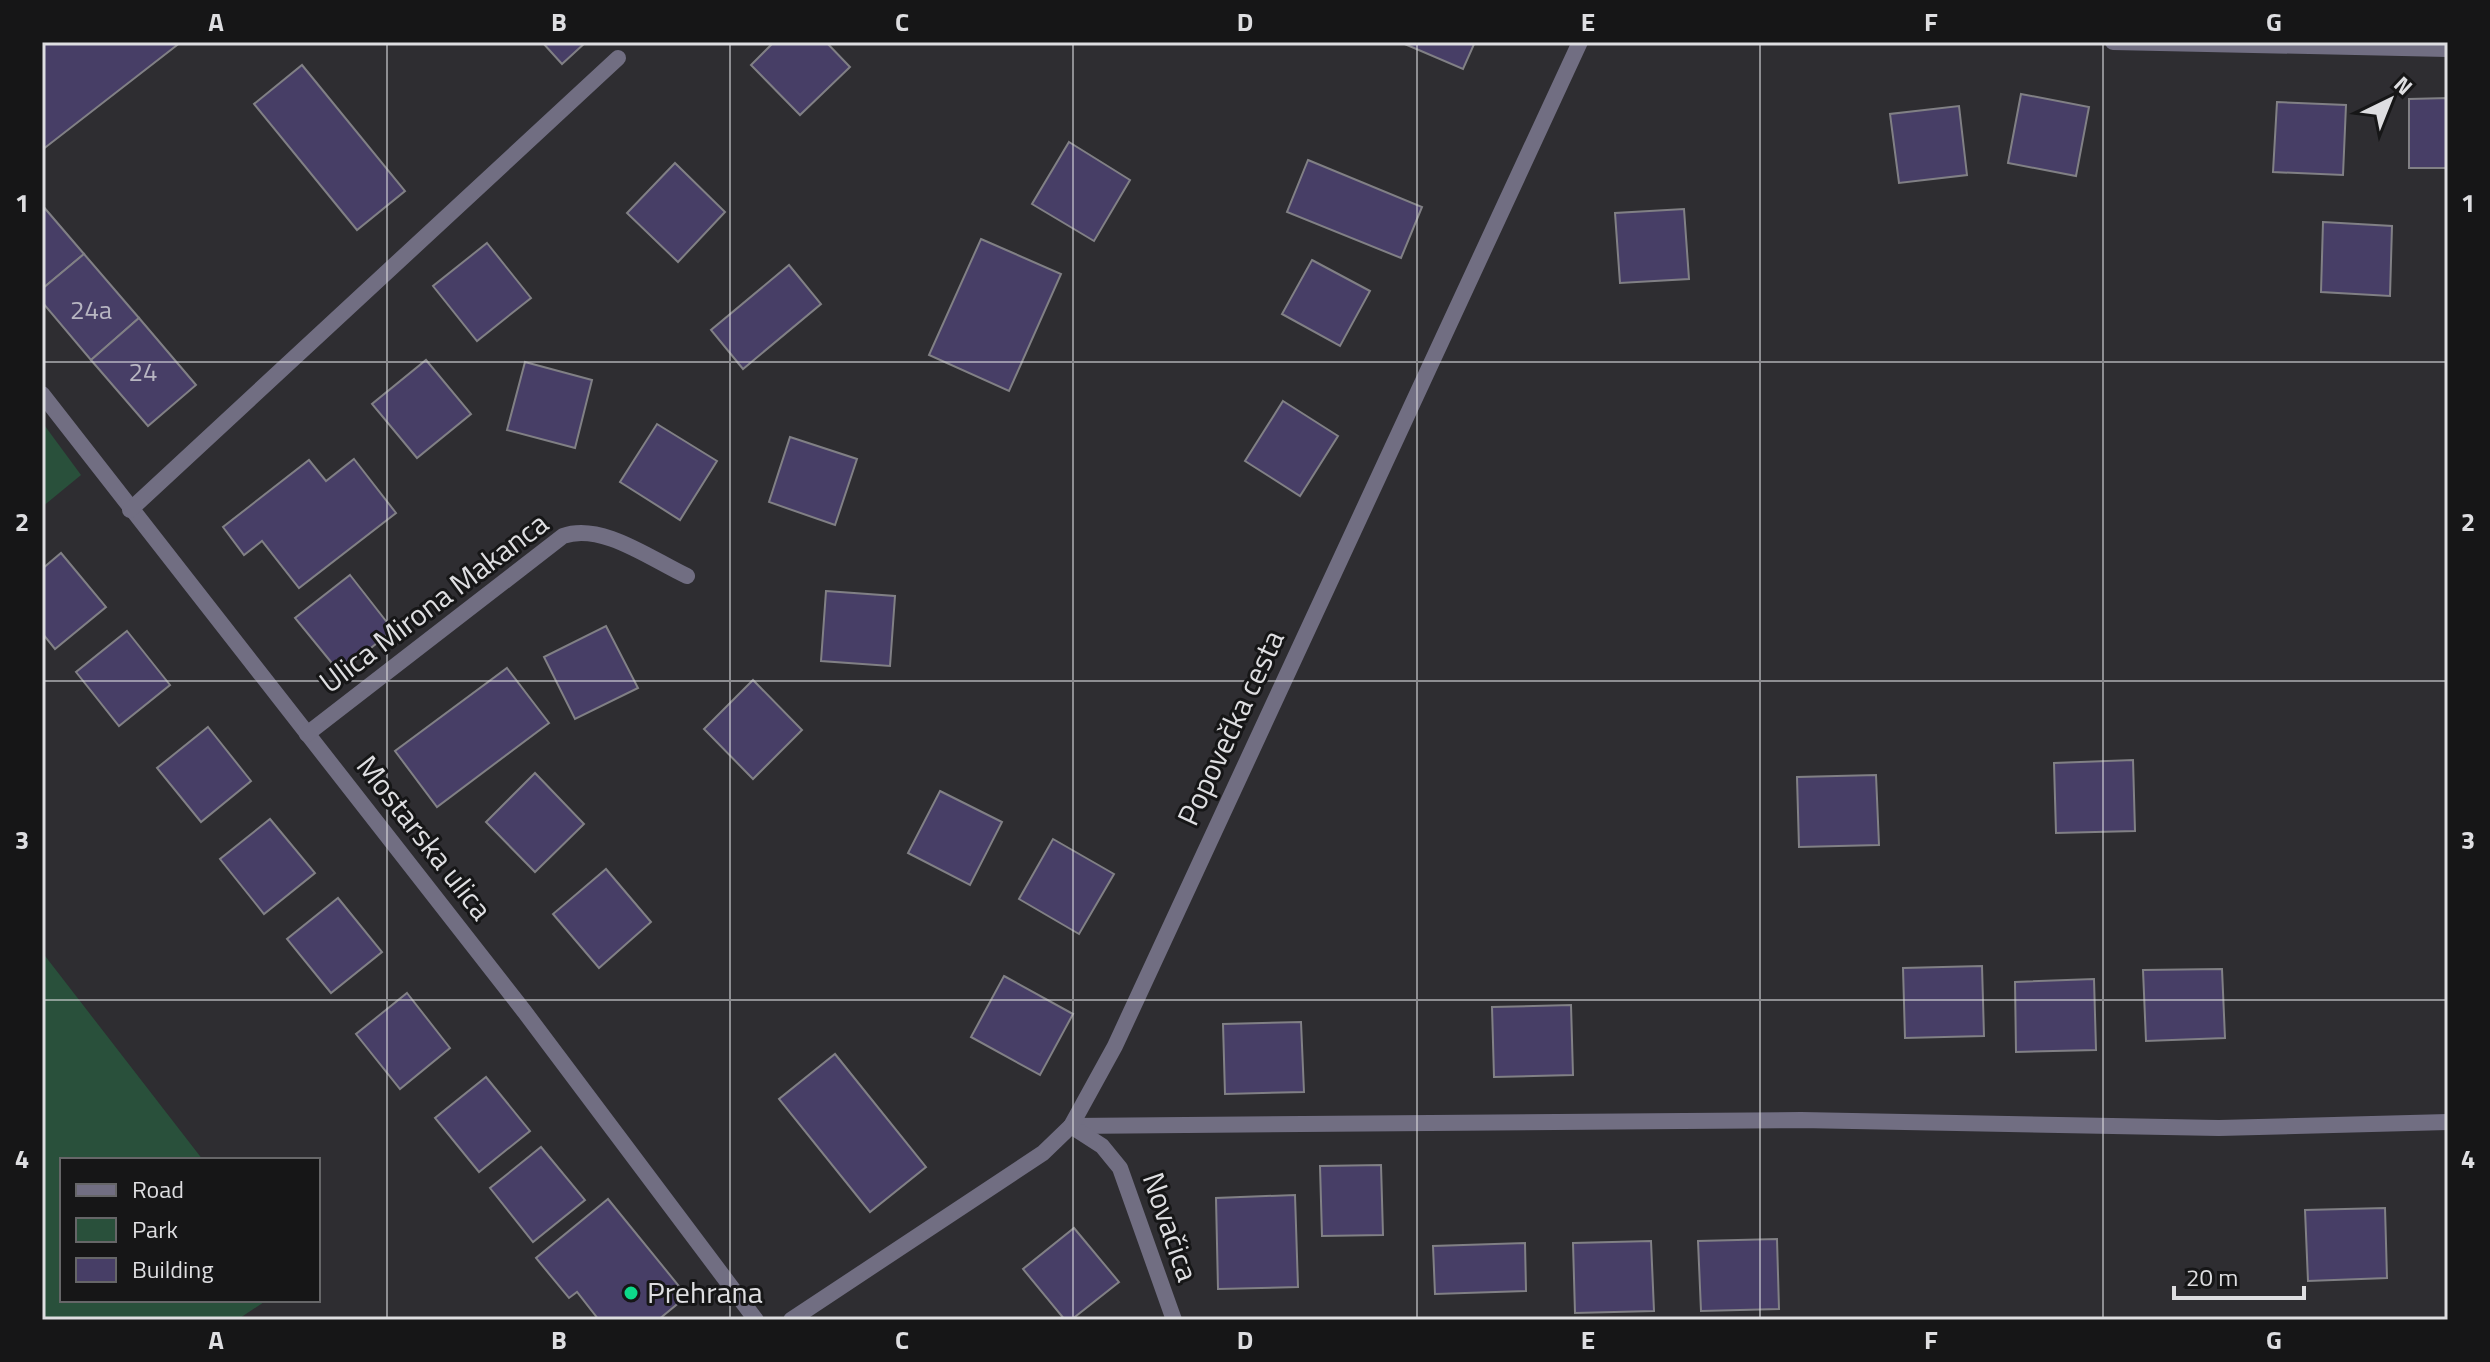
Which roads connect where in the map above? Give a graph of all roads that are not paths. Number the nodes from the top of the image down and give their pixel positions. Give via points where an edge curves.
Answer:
1 (1580, 42) edge
2 (2113, 42) edge
3 (2448, 49) edge
4 (618, 58) dead end
5 (42, 394) edge
6 (130, 510) junction
7 (687, 576) dead end
8 (307, 734) junction
9 (2448, 1122) edge
10 (1071, 1126) junction
11 (756, 1320) edge
12 (791, 1320) edge
13 (1174, 1320) edge

1 - 10 street, Popovečka cesta via 1120,1034
2 - 3 street
4 - 6 street
5 - 6 street, Mostarska ulica
6 - 8 street, Mostarska ulica
7 - 8 street, Ulica Mirona Makanca via 600,535 577,531 563,536
8 - 11 street, Mostarska ulica
9 - 10 street via 2219,1128 1801,1120
10 - 12 street, Popovečka cesta via 1043,1153
10 - 13 street, Novačica via 1102,1146 1120,1168

